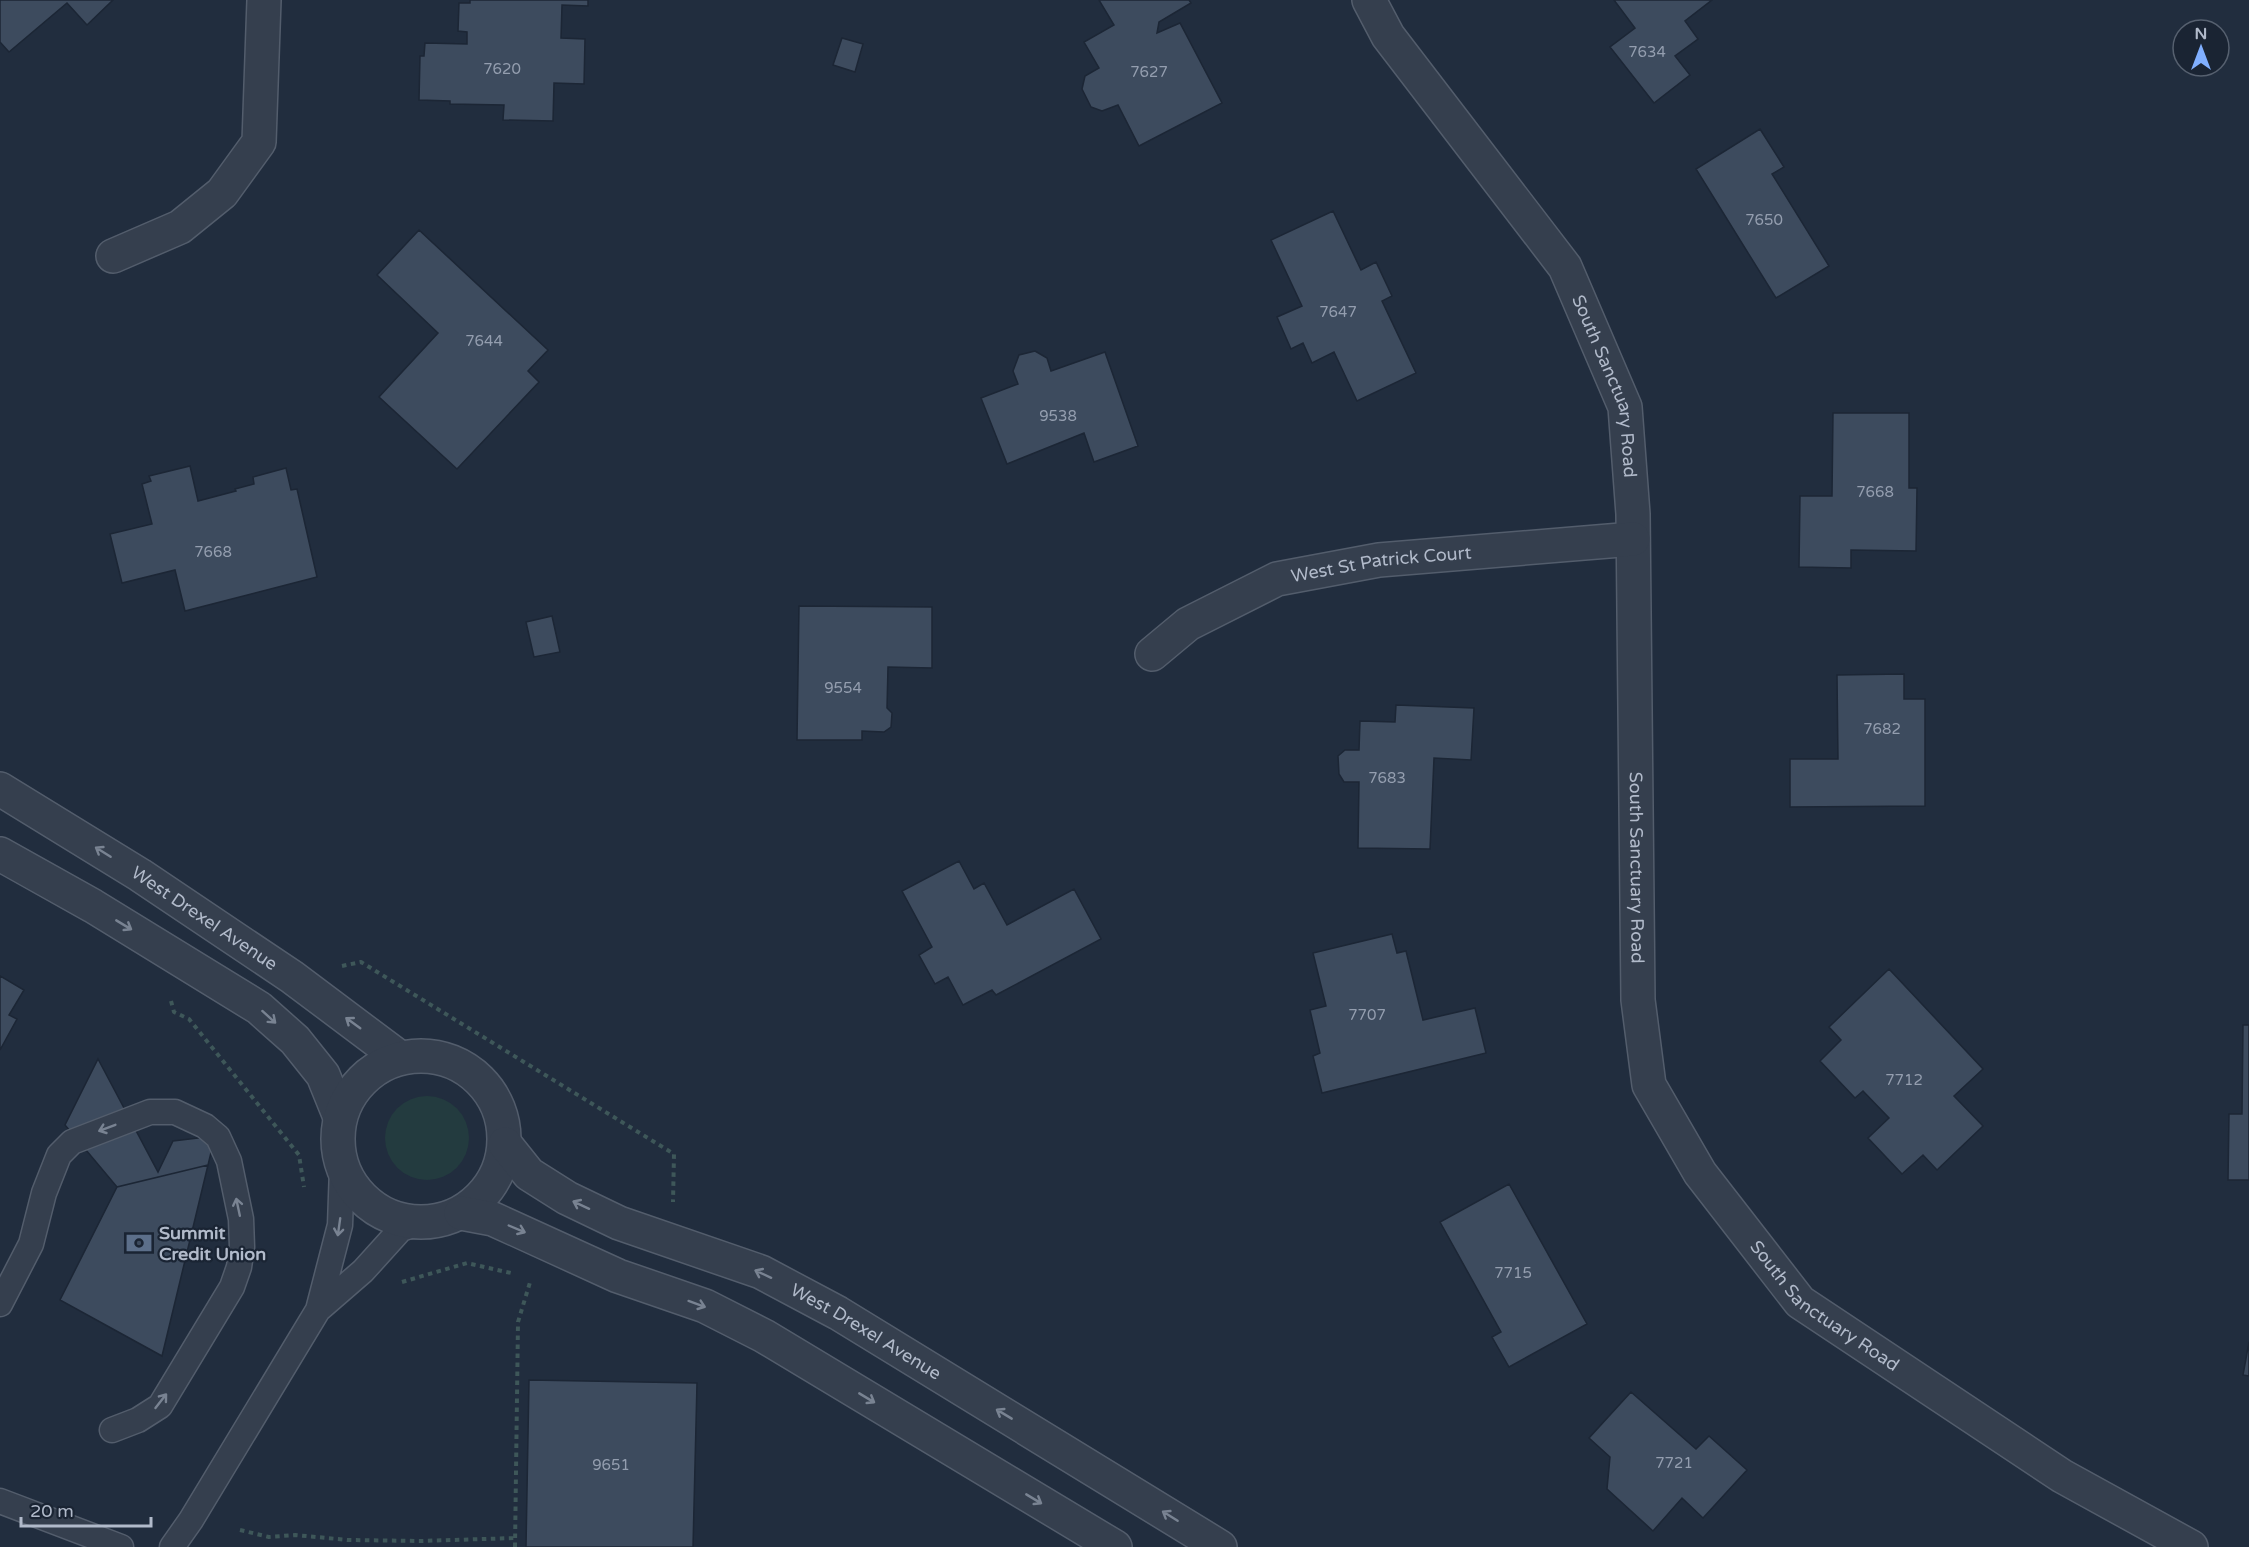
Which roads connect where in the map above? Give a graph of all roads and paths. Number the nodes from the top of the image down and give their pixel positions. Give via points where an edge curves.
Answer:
1 (264, 0) edge
2 (1369, 0) edge
3 (113, 256) dead end
4 (1633, 539) junction
5 (1152, 654) dead end
6 (0, 789) edge
7 (0, 854) edge
8 (361, 962) dead end
9 (174, 1012) dead end
10 (400, 1058) junction
11 (340, 1117) junction
12 (505, 1143) junction
13 (674, 1154) dead end
14 (342, 1168) junction
15 (304, 1190) dead end
16 (461, 1213) junction
17 (419, 1223) junction
18 (531, 1278) junction
19 (540, 1280) dead end
20 (399, 1283) dead end
21 (0, 1304) edge
22 (318, 1310) junction
23 (112, 1431) dead end
24 (0, 1501) edge
25 (240, 1530) dead end
26 (516, 1538) junction
27 (121, 1547) edge
28 (172, 1547) edge
29 (515, 1547) edge
30 (1115, 1547) edge
31 (1220, 1547) edge
32 (2191, 1547) edge

1 - 3 street via 259,142 222,193 180,227
2 - 4 street, South Sanctuary Road via 1388,36 1565,267 1625,407
4 - 5 street, West St Patrick Court via 1378,560 1276,579 1188,624
4 - 32 street, South Sanctuary Road via 1638,1000 1649,1085 1700,1173 1800,1302 2062,1476
10 -> 6 street, West Drexel Avenue via 292,977 140,875
7 -> 11 street, West Drexel Avenue via 259,1008 295,1040 323,1075
8 - 13 path
9 - 15 path via 189,1018 299,1155
10 - 11 street, West Drexel Avenue via 366,1077 353,1090
10 - 12 street, West Drexel Avenue via 426,1056 451,1061 474,1074 491,1093 502,1117
11 - 14 street, West Drexel Avenue via 337,1143
12 - 16 street, West Drexel Avenue via 494,1179 483,1195
31 -> 12 street, West Drexel Avenue via 838,1313 761,1272 619,1223 567,1198 529,1174
14 - 17 street, West Drexel Avenue via 354,1190 372,1208
14 -> 22 lane via 340,1225
16 - 17 street, West Drexel Avenue via 441,1221
16 -> 30 street, West Drexel Avenue via 493,1219 618,1276 705,1306 764,1336
17 - 22 lane via 401,1229 363,1271
18 - 19 path
18 - 20 path via 467,1263
18 - 26 path via 518,1322
23 -> 21 lane via 160,1406 232,1287 242,1247 241,1219 229,1161 218,1137 175,1112 150,1112 72,1142 59,1155 44,1193 31,1245
22 - 28 lane
24 - 27 lane
25 - 26 path via 269,1537 296,1535 348,1540
26 - 29 path

